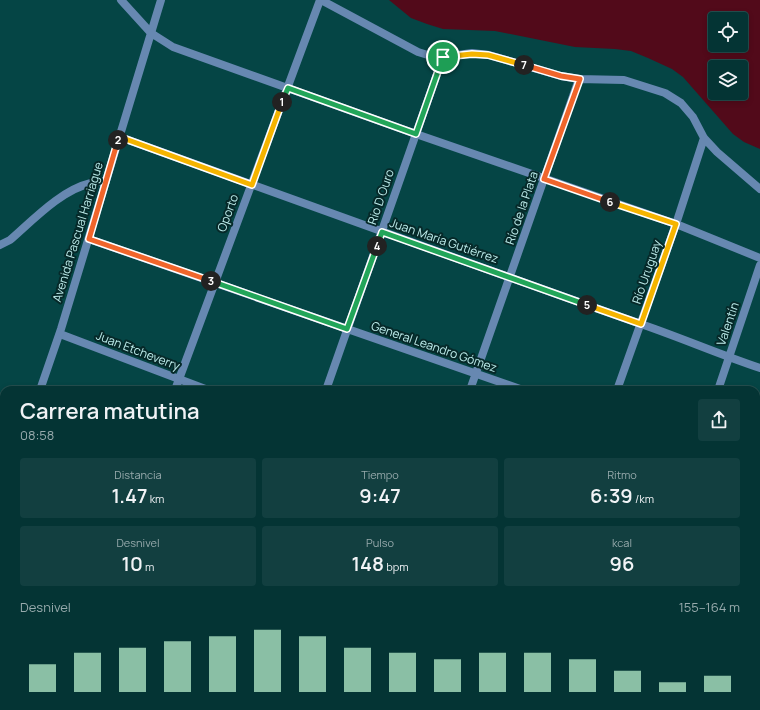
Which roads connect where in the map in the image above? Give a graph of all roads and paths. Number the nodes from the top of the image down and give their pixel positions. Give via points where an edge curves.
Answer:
1 (121, 0) edge
2 (161, 0) edge
3 (320, 0) edge
4 (151, 34) junction
5 (443, 57) junction
6 (580, 79) junction
7 (288, 88) junction
8 (416, 134) junction
9 (120, 137) junction
10 (704, 138) junction
11 (544, 179) junction
12 (106, 181) junction
13 (252, 185) junction
14 (760, 190) edge
15 (676, 224) junction
16 (382, 232) junction
17 (89, 239) junction
18 (0, 245) edge
19 (760, 258) edge
20 (760, 265) edge
21 (510, 277) junction
22 (215, 283) junction
23 (641, 324) junction
24 (347, 329) junction
25 (60, 334) junction
26 (729, 358) junction
27 (760, 368) edge
28 (476, 374) junction
29 (179, 380) junction
30 (41, 386) edge
31 (177, 386) edge
32 (196, 386) edge
33 (327, 386) edge
34 (472, 386) edge
35 (511, 386) edge
36 (618, 386) edge
37 (719, 386) edge

1 - 4 street
2 - 4 street, Avenida Pascual Harriague
3 - 5 street via 418,52
3 - 7 street, Oporto
4 - 7 street via 173,48
4 - 9 street, Avenida Pascual Harriague
5 - 6 street via 488,55
5 - 8 street, Rio D Ouro
6 - 10 street via 624,80 665,93 681,103 693,117
6 - 11 street, Río de la Plata
7 - 8 street
7 - 13 street, Oporto
8 - 11 street
8 - 16 street, Rio D Ouro
9 - 12 street, Avenida Pascual Harriague
9 - 13 street, Juan María Gutiérrez
10 - 14 street
10 - 15 street, Río Uruguay
11 - 15 street
11 - 21 street, Río de la Plata
12 - 17 street, Avenida Pascual Harriague
12 - 18 street via 91,183 61,197 10,240
13 - 16 street, Juan María Gutiérrez
13 - 22 street, Oporto
15 - 19 street
15 - 23 street, Río Uruguay
16 - 21 street, Juan María Gutiérrez
16 - 24 street, Rio D Ouro
17 - 22 street, General Leandro Gómez
17 - 25 street, Avenida Pascual Harriague
20 - 26 street, Valentín
21 - 23 street, Juan María Gutiérrez
21 - 28 street, Río de la Plata
22 - 24 street, General Leandro Gómez
22 - 29 street, Oporto
23 - 26 street, Juan María Gutiérrez
23 - 36 street, Río Uruguay
24 - 28 street, General Leandro Gómez
24 - 33 street, Rio D Ouro
25 - 29 street, Juan Etcheverry
25 - 30 street, Avenida Pascual Harriague
26 - 27 street, Juan María Gutiérrez
26 - 37 street, Valentín
28 - 34 street, Río de la Plata
28 - 35 street, General Leandro Gómez
29 - 31 street, Oporto
29 - 32 street, Juan Etcheverry

